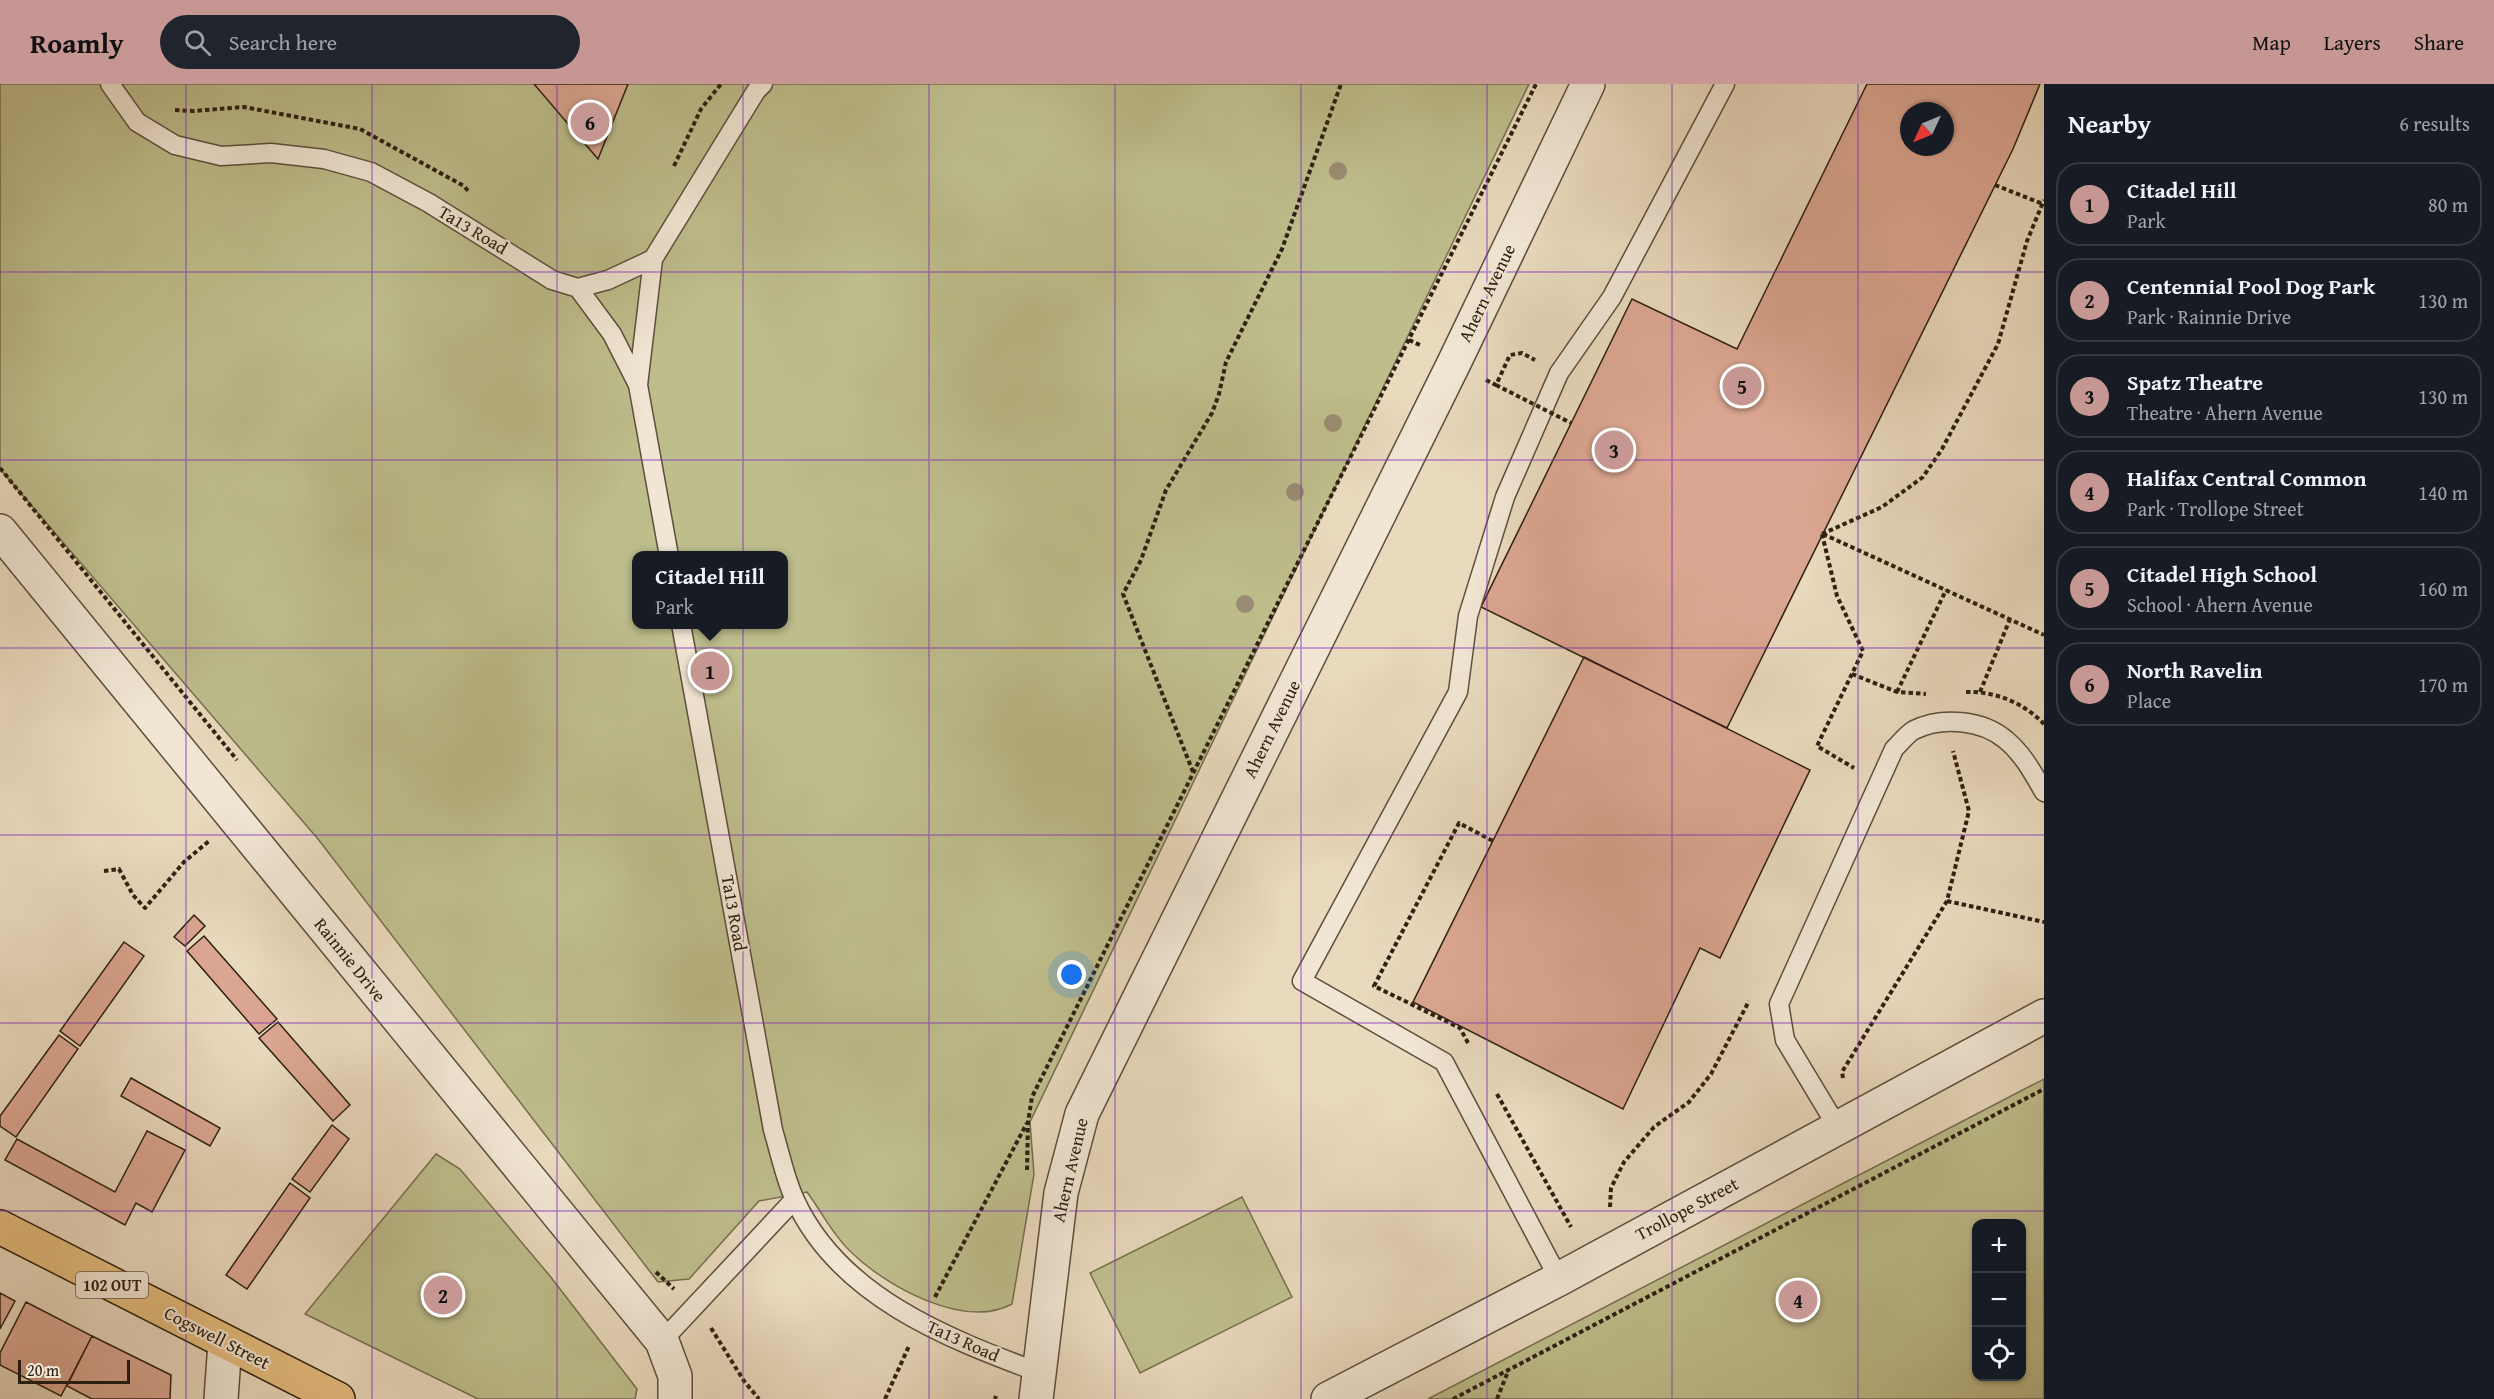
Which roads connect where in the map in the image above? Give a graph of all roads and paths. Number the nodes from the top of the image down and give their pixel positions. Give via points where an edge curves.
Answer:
1 (110, 84) edge
2 (722, 84) edge
3 (763, 84) edge
4 (1341, 84) edge
5 (1536, 84) edge
6 (1588, 84) edge
7 (1725, 84) edge
8 (171, 109) dead end
9 (673, 168) dead end
10 (1995, 185) dead end
11 (471, 194) dead end
12 (2043, 202) edge
13 (653, 259) junction
14 (578, 288) junction
15 (1559, 373) junction
16 (638, 385) junction
17 (1571, 423) dead end
18 (0, 531) edge
19 (1822, 534) junction
20 (668, 551) edge
21 (1946, 591) junction
22 (2010, 619) junction
23 (682, 629) edge
24 (2044, 635) edge
25 (1897, 692) dead end
26 (1980, 692) dead end
27 (1916, 695) dead end
28 (1940, 723) junction
29 (1858, 770) dead end
30 (1194, 773) junction
31 (2044, 792) edge
32 (213, 838) dead end
33 (1493, 841) dead end
34 (104, 871) dead end
35 (1947, 901) junction
36 (2044, 922) edge
37 (1753, 1009) dead end
38 (2044, 1016) edge
39 (1472, 1049) dead end
40 (1843, 1082) dead end
41 (2044, 1089) edge
42 (1495, 1091) dead end
43 (1028, 1122) junction
44 (1838, 1128) junction
45 (1027, 1175) dead end
46 (794, 1200) junction
47 (1610, 1207) dead end
48 (0, 1227) edge
49 (1570, 1227) dead end
50 (1559, 1279) junction
51 (707, 1321) dead end
52 (921, 1323) junction
53 (662, 1341) junction
54 (225, 1343) junction
55 (1509, 1370) junction
56 (1037, 1385) edge
57 (221, 1399) edge
58 (338, 1399) edge
59 (675, 1399) edge
60 (759, 1399) edge
61 (885, 1399) edge
62 (1328, 1399) edge
63 (1454, 1399) edge
64 (1497, 1399) edge

1 - 14 lane, Ta13 Road via 137,122 174,145 221,156 271,153 324,159 371,172 552,280
2 - 9 path via 701,109
3 - 13 lane
4 - 30 path via 1282,249 1226,362 1212,413 1166,490 1141,560 1123,594
5 - 30 path
6 - 56 street, Ahern Avenue via 1082,1114 1061,1193
7 - 15 lane via 1612,297
8 - 11 path via 244,107 360,129 464,186
10 - 12 path
12 - 19 path via 2027,241 1998,344 1936,459 1923,477 1882,507
13 - 14 lane via 608,280
13 - 16 lane
14 - 16 lane via 612,333
15 - 17 path, bridge via 1522,353 1510,355 1496,385
15 - 50 lane via 1502,508 1468,616 1458,692 1302,981 1444,1062
16 - 20 lane
18 - 53 street, Rainnie Drive
19 - 21 path
19 - 29 path via 1837,596 1863,651 1817,746
21 - 22 path
21 - 25 path
22 - 24 path
22 - 26 path
23 - 46 lane, Ta13 Road via 773,1131
27 - 28 path
28 - 31 lane via 1976,723 2006,739 2025,760
28 - 35 path via 1954,753 1969,811
28 - 44 lane via 1914,730 1894,749 1779,1004 1785,1040
30 - 43 path via 1032,1097
32 - 34 path via 184,862 145,908 133,896 119,869
33 - 39 path via 1459,823 1374,986 1460,1028
35 - 36 path
35 - 40 path via 1842,1072
37 - 47 path via 1751,997 1711,1074 1689,1102 1654,1127 1624,1162 1611,1188
38 - 44 street, Trollope Street
41 - 55 path
42 - 49 path
43 - 45 path
43 - 52 path
44 - 50 street, Trollope Street
46 - 52 lane, Ta13 Road via 815,1234 854,1278
46 - 53 lane
48 - 54 main road, Cogswell Street / 102 OUT
50 - 62 street, Trollope Street
51 - 60 path
52 - 56 lane, Ta13 Road
52 - 61 path
53 - 59 street, Rainnie Drive via 675,1376
54 - 57 street
54 - 58 main road, Cogswell Street / 102 OUT
55 - 63 path
55 - 64 path

